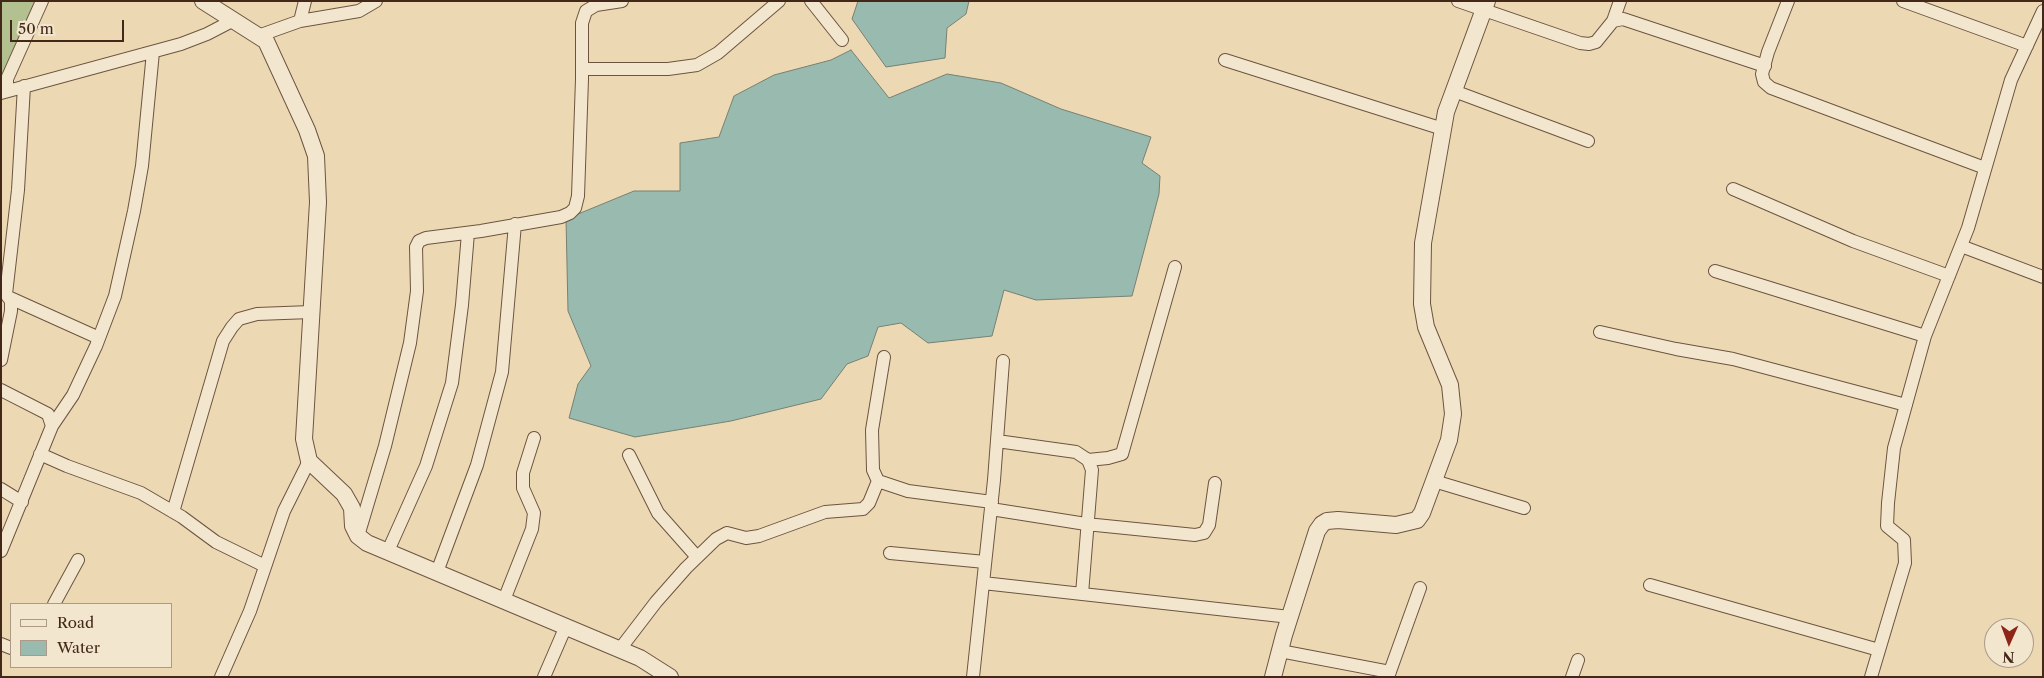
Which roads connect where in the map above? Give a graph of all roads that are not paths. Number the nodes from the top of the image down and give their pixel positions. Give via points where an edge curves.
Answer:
1 (42, 1) edge
2 (305, 1) edge
3 (376, 1) edge
4 (622, 1) edge
5 (779, 1) edge
6 (810, 1) edge
7 (1458, 1) edge
8 (1620, 1) edge
9 (1788, 1) edge
10 (1903, 1) edge
11 (211, 3) edge
12 (1485, 5) edge
13 (2043, 11) edge
14 (234, 20) junction
15 (300, 21) junction
16 (1613, 21) junction
17 (258, 36) junction
18 (842, 40) dead end
19 (2027, 46) junction
20 (153, 52) junction
21 (1225, 60) dead end
22 (1765, 66) junction
23 (582, 69) junction
24 (24, 86) junction
25 (1454, 91) junction
26 (4, 92) edge
27 (1443, 129) junction
28 (1588, 141) dead end
29 (1985, 168) junction
30 (1733, 189) dead end
31 (515, 224) junction
32 (468, 233) junction
33 (1961, 246) junction
34 (1175, 267) dead end
35 (1715, 271) dead end
36 (1949, 276) junction
37 (2043, 277) edge
38 (5, 294) edge
39 (310, 312) junction
40 (1600, 332) dead end
41 (1925, 336) junction
42 (99, 338) junction
43 (884, 357) dead end
44 (1, 360) edge
45 (1003, 361) dead end
46 (1, 390) edge
47 (1906, 406) junction
48 (52, 426) junction
49 (534, 438) dead end
50 (997, 441) junction
51 (40, 454) junction
52 (629, 455) dead end
53 (1088, 460) junction
54 (309, 461) junction
55 (878, 481) junction
56 (1434, 482) junction
57 (1216, 483) dead end
58 (1, 490) edge
59 (22, 502) junction
60 (992, 506) junction
61 (1524, 508) dead end
62 (173, 512) junction
63 (1086, 524) junction
64 (358, 536) junction
65 (1, 551) edge
66 (388, 551) junction
67 (890, 553) dead end
68 (697, 557) junction
69 (78, 560) dead end
70 (985, 562) junction
71 (265, 566) junction
72 (437, 572) junction
73 (983, 583) junction
74 (1650, 584) dead end
75 (1420, 588) dead end
76 (1082, 594) junction
77 (504, 600) junction
78 (55, 603) edge
79 (1290, 617) junction
80 (566, 626) junction
81 (620, 649) junction
82 (1879, 650) junction
83 (1280, 651) junction
84 (1578, 660) dead end
85 (1389, 674) edge
86 (221, 677) edge
87 (544, 677) edge
88 (670, 677) edge
89 (972, 677) edge
90 (1273, 677) edge
91 (1572, 677) edge
92 (1871, 677) edge

1 - 26 street
2 - 15 street
3 - 15 street via 359,11
4 - 23 street via 596,5 586,11 582,23
5 - 23 street via 718,54 697,65 668,69
6 - 18 street
7 - 12 street
8 - 16 street
9 - 22 street
10 - 19 street
11 - 14 street
12 - 16 street via 1580,43 1596,42
12 - 25 street
13 - 19 street
14 - 17 street
14 - 20 street via 207,34
15 - 17 street
16 - 22 street via 1624,19 1638,23
17 - 39 street via 266,41 316,156 318,202
19 - 29 street via 2010,80
20 - 24 street
20 - 42 street via 142,166 134,211 115,296
21 - 27 street
22 - 29 street via 1764,82 1771,88
23 - 31 street via 575,208 561,217
24 - 26 street
24 - 38 street via 18,190
25 - 27 street
25 - 28 street
27 - 56 street via 1423,243 1422,304 1426,327 1450,385 1453,414 1449,440
29 - 33 street
30 - 36 street via 1853,241
31 - 32 street
31 - 72 street via 502,372 477,465
32 - 64 street via 426,238 416,247 416,290 410,343 385,446
32 - 66 street via 452,383 426,466
33 - 36 street
33 - 37 street
34 - 53 street via 1122,454
35 - 41 street
36 - 41 street
38 - 42 street
38 - 44 street via 11,311
39 - 54 street via 304,439
39 - 62 street via 256,314 240,319 232,327 224,341
40 - 47 street via 1733,359
41 - 47 street
42 - 48 street via 73,395
43 - 55 street via 872,430 873,470
45 - 50 street
46 - 48 street via 48,414
47 - 82 street via 1894,448 1887,526 1904,540 1905,563
48 - 51 street
49 - 77 street via 523,473 523,488 534,513 532,529
50 - 53 street via 1076,452
50 - 60 street
51 - 59 street
51 - 62 street via 141,493
52 - 68 street via 658,513
53 - 63 street via 1092,470
54 - 64 street via 344,494 352,508
54 - 71 street via 284,510
55 - 60 street via 908,491
55 - 68 street via 863,509 825,512 760,536 746,538 727,533
56 - 61 street
56 - 79 street via 1416,520 1396,525 1338,520 1322,524
57 - 63 street via 1209,525 1204,533 1195,535
58 - 59 street
59 - 65 street
60 - 63 street
60 - 70 street
62 - 71 street via 216,542
63 - 76 street
64 - 66 street
66 - 72 street
67 - 70 street
68 - 81 street via 656,602
69 - 78 street
70 - 73 street
71 - 86 street via 250,611
72 - 77 street
73 - 76 street
73 - 89 street
74 - 82 street
75 - 85 street
76 - 79 street
77 - 80 street
79 - 83 street
80 - 81 street
80 - 87 street
81 - 88 street
82 - 92 street
83 - 85 street
83 - 90 street
84 - 91 street

